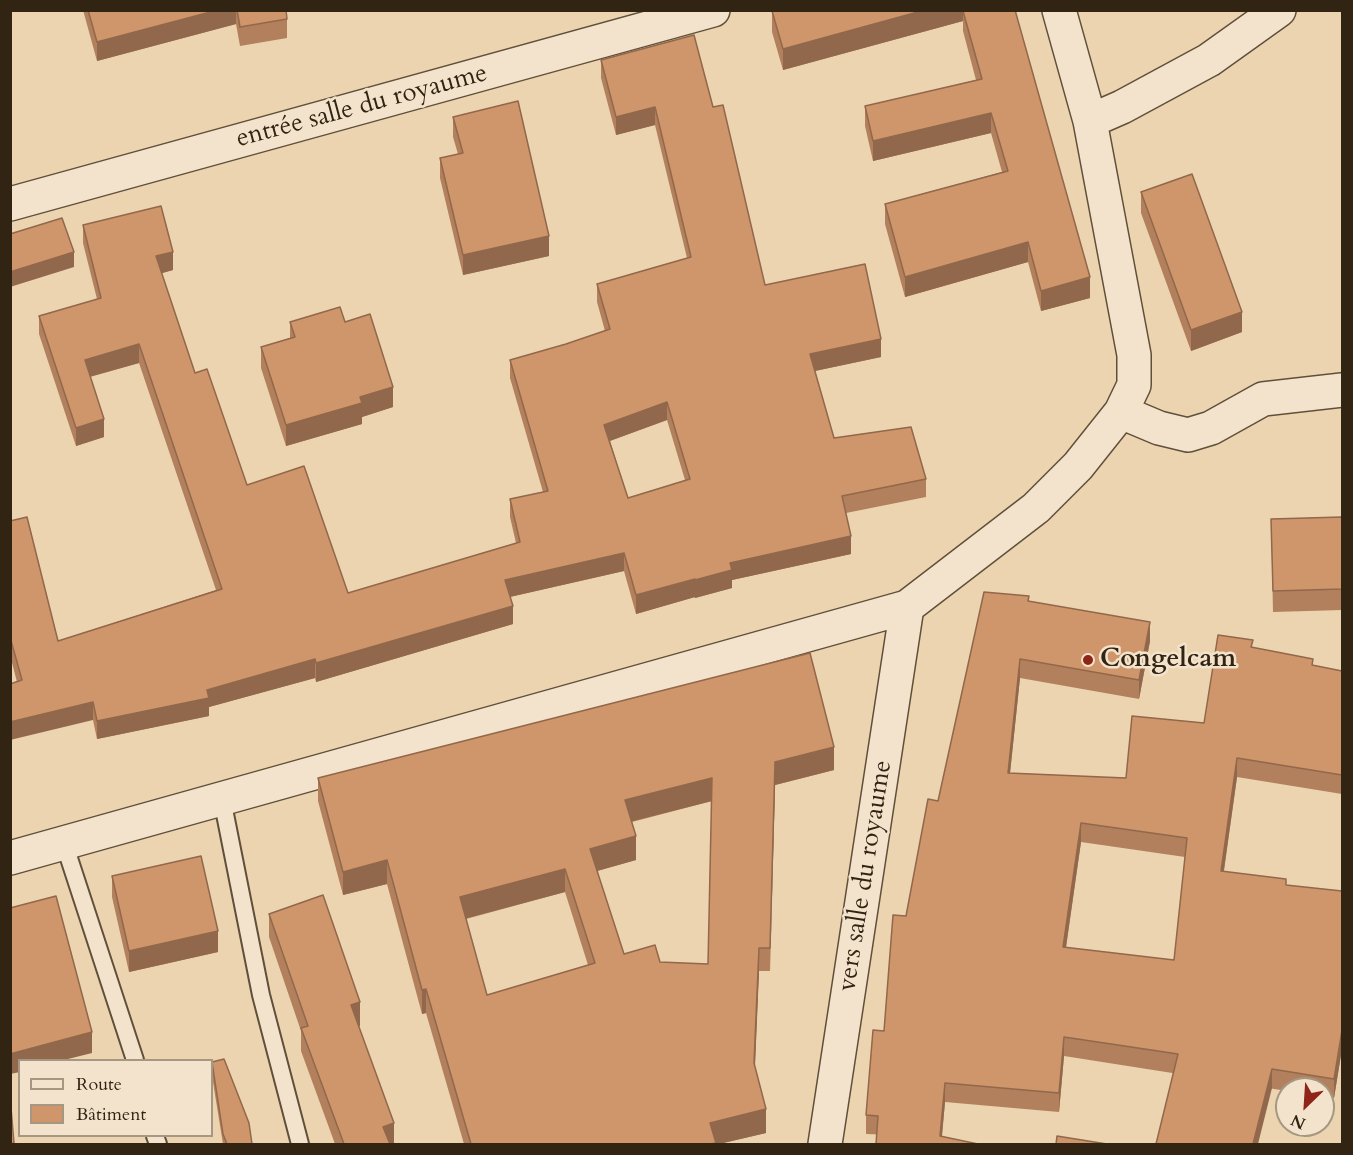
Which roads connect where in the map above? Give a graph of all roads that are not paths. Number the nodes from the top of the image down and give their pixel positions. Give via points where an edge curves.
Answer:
1 (713, 10) edge
2 (1059, 10) edge
3 (1280, 10) edge
4 (1090, 121) junction
5 (10, 204) edge
6 (1342, 390) edge
7 (1122, 412) junction
8 (907, 608) junction
9 (222, 799) junction
10 (64, 843) junction
11 (10, 858) edge
12 (135, 1059) edge
13 (300, 1144) edge
14 (825, 1144) edge

1 - 5 street, entrée salle du royaume
2 - 4 street
3 - 4 street via 1209,60
4 - 7 street via 1134,355 1134,385
6 - 7 street via 1263,399 1211,428 1188,435
7 - 8 street via 1078,466 1036,508
8 - 9 street
8 - 14 street, vers salle du royaume
9 - 10 street
9 - 13 lane via 261,995
10 - 11 street
10 - 12 lane

